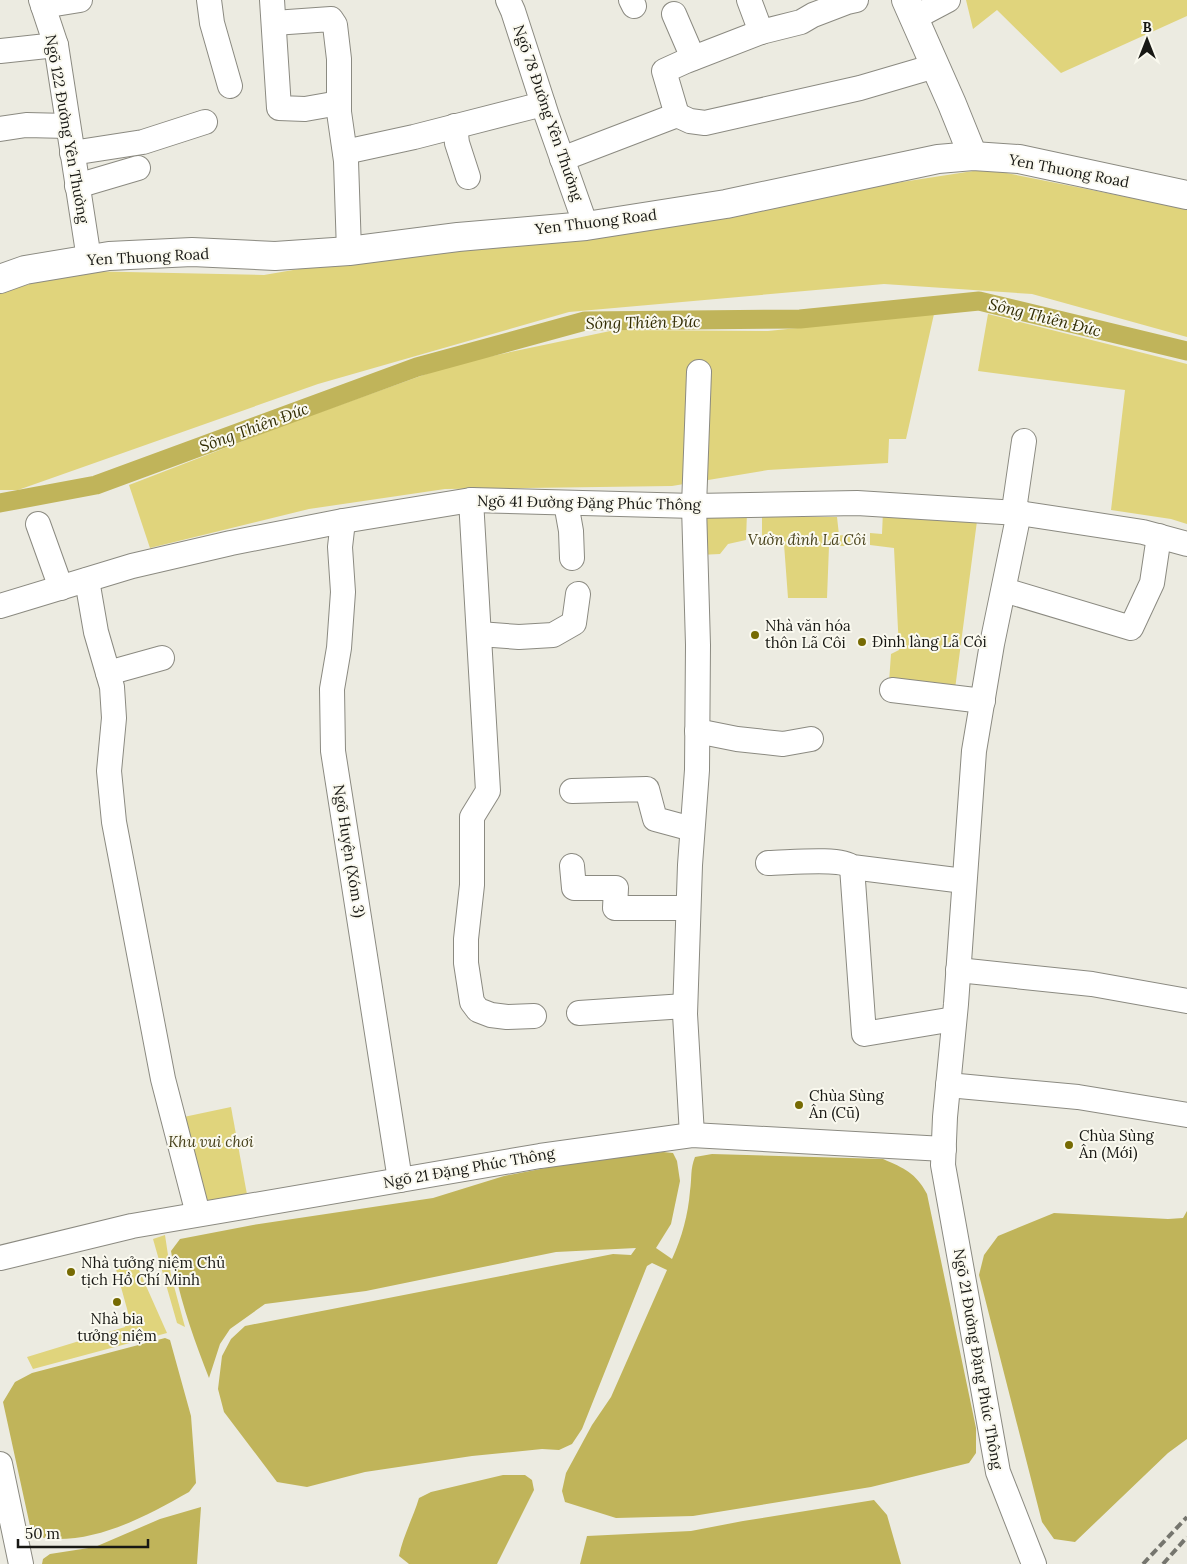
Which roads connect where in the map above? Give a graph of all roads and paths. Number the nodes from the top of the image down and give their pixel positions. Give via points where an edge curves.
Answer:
1 (80, 0) edge
2 (210, 0) edge
3 (272, 0) edge
4 (508, 0) edge
5 (748, 0) edge
6 (856, 0) edge
7 (948, 0) edge
8 (42, 3) edge
9 (910, 9) edge
10 (674, 14) dead end
11 (274, 23) junction
12 (761, 32) junction
13 (56, 45) junction
14 (0, 51) edge
15 (693, 58) junction
16 (935, 66) junction
17 (230, 86) dead end
18 (340, 103) junction
19 (543, 104) junction
20 (677, 115) junction
21 (205, 122) dead end
22 (68, 126) junction
23 (455, 126) junction
24 (0, 129) edge
25 (345, 152) junction
26 (72, 153) junction
27 (973, 156) junction
28 (562, 159) junction
29 (138, 168) dead end
30 (468, 177) dead end
31 (77, 186) junction
32 (1187, 195) edge
33 (586, 226) junction
34 (350, 251) junction
35 (89, 259) junction
36 (0, 279) edge
37 (698, 372) dead end
38 (1024, 441) dead end
39 (471, 500) junction
40 (566, 503) junction
41 (694, 506) junction
42 (1020, 513) junction
43 (343, 521) junction
44 (38, 524) dead end
45 (1158, 536) junction
46 (1187, 544) edge
47 (572, 558) dead end
48 (87, 580) junction
49 (61, 588) junction
50 (1004, 590) junction
51 (578, 594) dead end
52 (0, 606) edge
53 (478, 634) junction
54 (162, 658) dead end
55 (108, 673) junction
56 (892, 690) dead end
57 (983, 700) junction
58 (698, 731) junction
59 (811, 740) dead end
60 (572, 791) dead end
61 (692, 828) junction
62 (768, 863) dead end
63 (572, 866) dead end
64 (852, 867) junction
65 (964, 881) junction
66 (688, 908) junction
67 (958, 970) junction
68 (1187, 1001) edge
69 (685, 1006) junction
70 (579, 1013) dead end
71 (534, 1016) dead end
72 (954, 1019) junction
73 (948, 1085) junction
74 (1187, 1115) edge
75 (692, 1135) junction
76 (944, 1150) junction
77 (400, 1180) junction
78 (198, 1214) junction
79 (0, 1258) edge
80 (0, 1464) edge
81 (21, 1564) edge
82 (1034, 1564) edge

1 - 8 street
2 - 17 street via 212,23
3 - 11 street
4 - 19 street, Ngõ 78 Đường Yên Thường
5 - 12 street
6 - 12 street via 801,22
7 - 9 street
8 - 13 street, Ngõ 122 Đường Yên Thường
9 - 16 main road
10 - 15 street
11 - 18 street via 332,20 340,59
11 - 18 street via 279,108 304,109
12 - 15 street
13 - 14 street
13 - 22 street, Ngõ 122 Đường Yên Thường
15 - 20 street via 664,71
16 - 20 street via 860,88 705,123
16 - 27 main road
18 - 25 street
19 - 23 street
19 - 28 street, Ngõ 78 Đường Yên Thường
20 - 28 street
21 - 26 street via 143,142
22 - 24 street via 26,125
22 - 26 street, Ngõ 122 Đường Yên Thường
23 - 25 street
23 - 30 street
25 - 34 street
26 - 31 street, Ngõ 122 Đường Yên Thường
27 - 32 main road, Yen Thuong Road via 1020,159
27 - 33 main road, Yen Thuong Road via 938,159 726,204
28 - 33 street, Ngõ 78 Đường Yên Thường
29 - 31 street
31 - 35 street, Ngõ 122 Đường Yên Thường
33 - 34 main road, Yen Thuong Road via 458,237
34 - 35 main road, Yen Thuong Road via 275,256 192,252
35 - 36 main road, Yen Thuong Road via 25,270
37 - 41 street
38 - 42 street, Ngõ 21 Đường Đặng Phúc Thông via 1015,503
39 - 40 street, Ngõ 41 Đường Đặng Phúc Thông
39 - 43 street, Ngõ 41 Đường Đặng Phúc Thông
39 - 53 street
40 - 41 street, Ngõ 41 Đường Đặng Phúc Thông
40 - 47 street
41 - 42 street, Ngõ 41 Đường Đặng Phúc Thông via 857,503
41 - 58 street
42 - 45 street, Ngõ 41 Đường Đặng Phúc Thông
42 - 50 street, Ngõ 21 Đường Đặng Phúc Thông
43 - 48 street, Ngõ 41 Đường Đặng Phúc Thông via 213,547
43 - 77 street, Ngõ Huyện (Xóm 3) via 340,547 343,592 332,689 333,751
44 - 49 street
45 - 46 street, Ngõ 41 Đường Đặng Phúc Thông
45 - 50 street via 1152,584 1131,628
48 - 49 street, Ngõ 41 Đường Đặng Phúc Thông
48 - 55 street via 96,632
49 - 52 street, Ngõ 41 Đường Đặng Phúc Thông
50 - 57 street, Ngõ 21 Đường Đặng Phúc Thông
51 - 53 street via 574,623 553,635
53 - 71 street via 488,791 472,817 472,885 466,964 472,1002 478,1010 507,1017
54 - 55 street
55 - 78 street via 114,718 110,771 114,822 163,1078
56 - 57 street
57 - 65 street, Ngõ 21 Đường Đặng Phúc Thông via 974,751
58 - 59 street via 784,744
58 - 61 street
60 - 61 street via 647,789 655,819
61 - 66 street
62 - 64 street via 836,861
63 - 66 street via 574,888 616,888 616,908
64 - 65 street
64 - 72 street via 864,1034
65 - 67 street, Ngõ 21 Đường Đặng Phúc Thông
66 - 69 street
67 - 68 street via 1092,984
67 - 72 street, Ngõ 21 Đường Đặng Phúc Thông
69 - 70 street
69 - 75 street
72 - 73 street, Ngõ 21 Đường Đặng Phúc Thông
73 - 74 street via 1078,1097
73 - 76 street, Ngõ 21 Đường Đặng Phúc Thông
75 - 76 street, Ngõ 21 Đặng Phúc Thông
75 - 77 street, Ngõ 21 Đặng Phúc Thông
76 - 82 street, Ngõ 21 Đường Đặng Phúc Thông via 943,1165 998,1472
77 - 78 street, Ngõ 21 Đặng Phúc Thông
78 - 79 street, Ngõ 21 Đặng Phúc Thông via 132,1226
80 - 81 street

